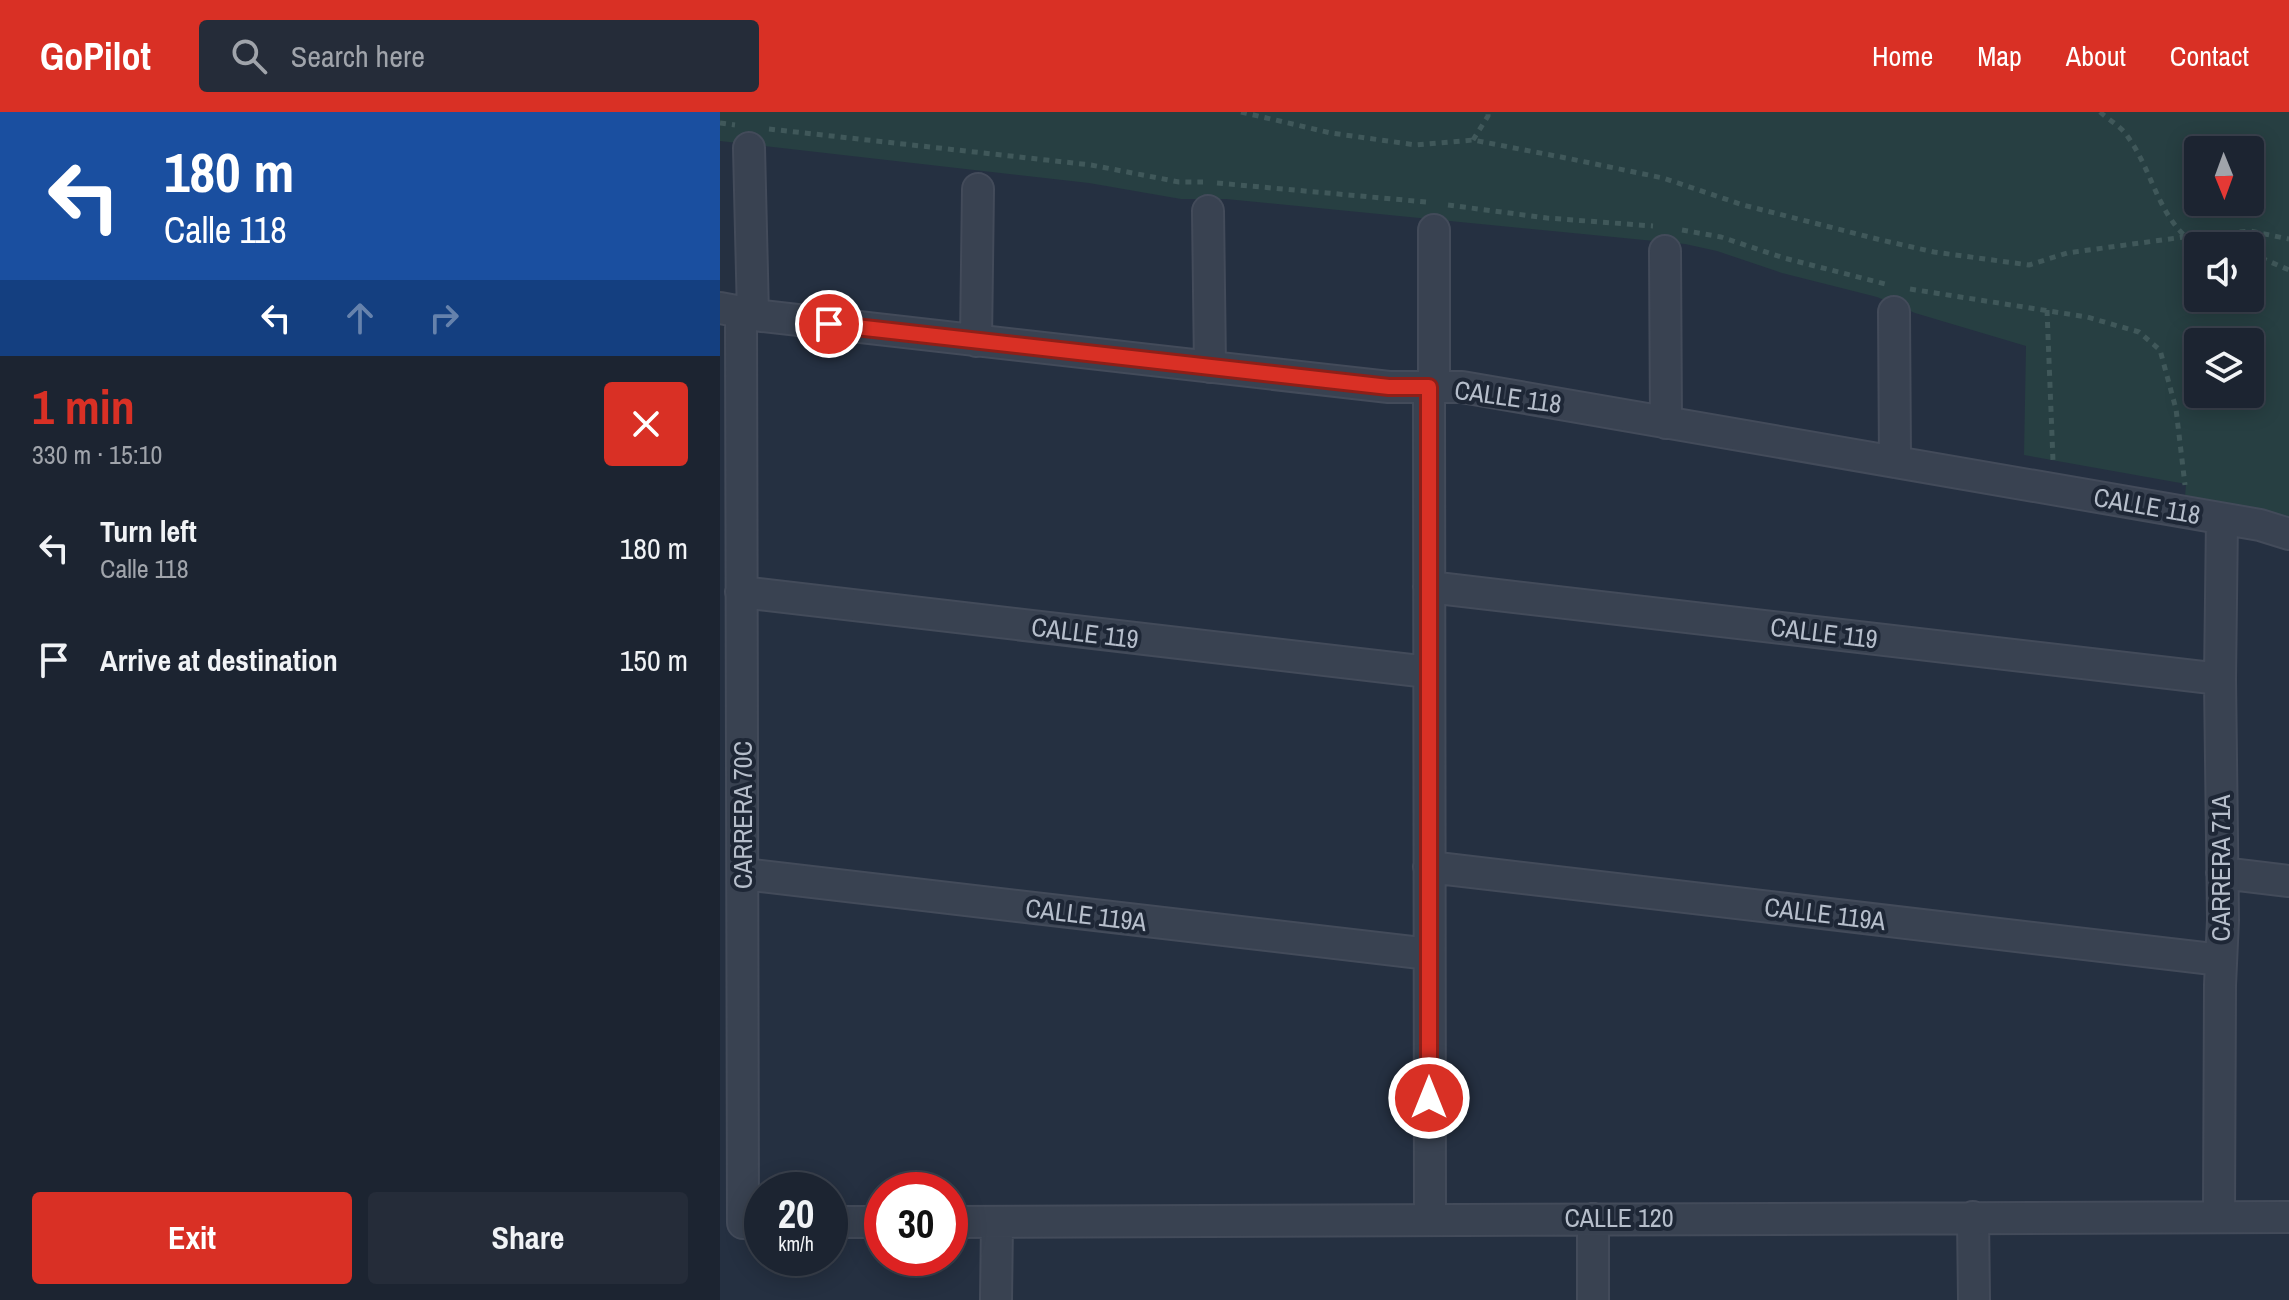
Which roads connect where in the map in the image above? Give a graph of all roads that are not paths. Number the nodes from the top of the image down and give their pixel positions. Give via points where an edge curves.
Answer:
1 (753, 135) road end
2 (978, 189) dead end
3 (1208, 211) dead end
4 (1434, 230) dead end
5 (1669, 236) road end
6 (738, 312) edge
7 (1894, 312) dead end
8 (976, 341) junction
9 (1210, 367) junction
10 (1432, 387) junction
11 (1666, 423) junction
12 (1895, 462) junction
13 (2222, 519) junction
14 (2289, 534) edge
15 (1429, 587) junction
16 (741, 592) junction
17 (1428, 672) junction
18 (2220, 679) junction
19 (731, 682) edge
20 (1429, 867) junction
21 (2222, 873) junction
22 (743, 874) junction
23 (2289, 881) edge
24 (1429, 954) junction
25 (2221, 960) junction
26 (731, 963) edge
27 (1973, 1217) junction
28 (2219, 1217) junction
29 (2289, 1217) edge
30 (1593, 1219) junction
31 (1430, 1220) junction
32 (968, 1222) edge
33 (997, 1222) junction
34 (742, 1223) edge
35 (996, 1300) edge
36 (1593, 1300) edge
37 (1974, 1300) edge

1 - 6 street, CARRERA 70C
2 - 8 street
3 - 9 street
4 - 10 street
5 - 11 street
6 - 8 street, CALLE 118
6 - 16 street, CARRERA 70C
7 - 12 street
8 - 9 street, CALLE 118
9 - 10 street, CALLE 118
10 - 11 street, CALLE 118 via 1462,387
10 - 15 street
11 - 12 street, CALLE 118
12 - 13 street, CALLE 118
13 - 14 street, CALLE 118
13 - 18 street, CARRERA 71A
15 - 17 street
15 - 18 street, CALLE 119
16 - 17 street, CALLE 119
16 - 19 street, CARRERA 70C
17 - 20 street
18 - 21 street, CARRERA 71A
19 - 22 street, CARRERA 70C
20 - 24 street
20 - 25 street, CALLE 119A
21 - 23 street
21 - 25 street, CARRERA 71A
22 - 24 street, CALLE 119A
22 - 26 street, CARRERA 70C
24 - 31 street
25 - 28 street, CARRERA 71A
26 - 34 street, CARRERA 70C
27 - 28 street, CALLE 120
27 - 30 street, CALLE 120
27 - 37 street
28 - 29 street, CALLE 120
30 - 31 street, CALLE 120
30 - 36 street
31 - 33 street, CALLE 120
32 - 33 street, CALLE 120
33 - 35 street

